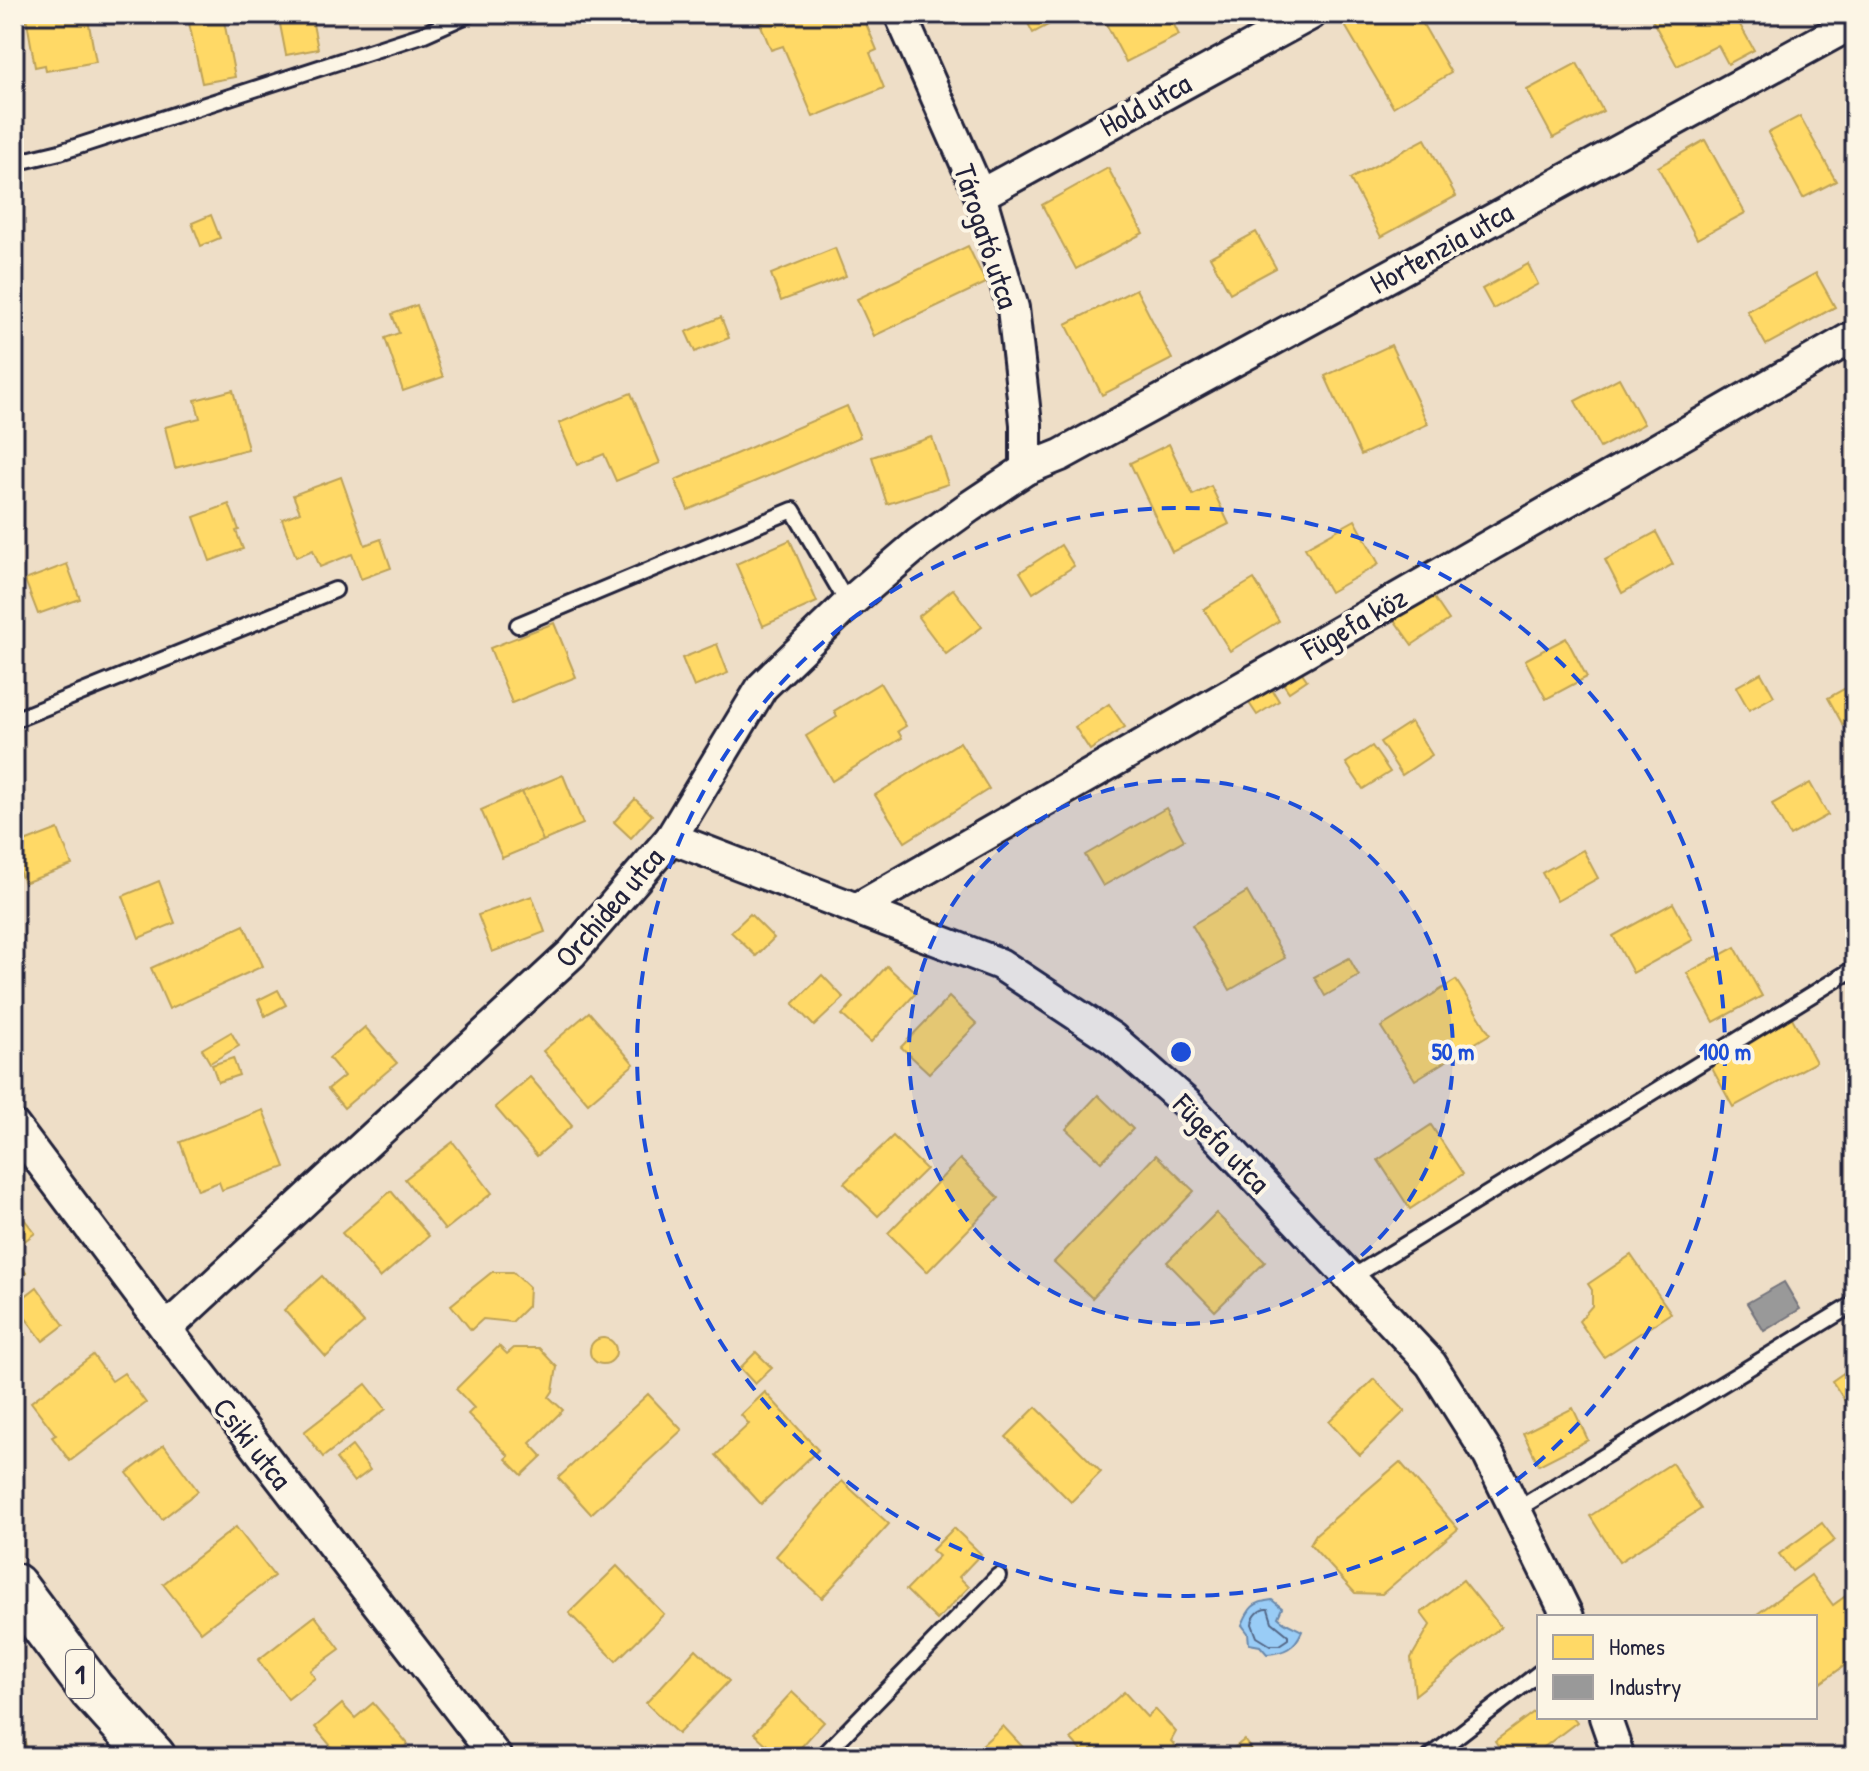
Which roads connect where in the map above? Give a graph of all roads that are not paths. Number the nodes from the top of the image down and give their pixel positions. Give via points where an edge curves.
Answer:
1 (469, 14) edge
2 (900, 14) edge
3 (1311, 14) edge
4 (1855, 22) edge
5 (14, 163) edge
6 (980, 195) junction
7 (1851, 338) dead end
8 (1026, 469) junction
9 (335, 590) dead end
10 (848, 604) junction
11 (518, 625) dead end
12 (14, 720) edge
13 (671, 838) junction
14 (858, 908) junction
15 (1855, 968) edge
16 (14, 1126) edge
17 (1351, 1278) junction
18 (1855, 1303) edge
19 (166, 1329) junction
20 (1516, 1510) junction
21 (998, 1576) dead end
22 (14, 1586) edge
23 (1567, 1615) edge
24 (1537, 1675) edge
25 (1606, 1719) edge
26 (153, 1757) edge
27 (496, 1757) edge
28 (822, 1757) edge
29 (1430, 1757) edge
30 (1619, 1757) edge

1 - 5 lane via 424,34
2 - 6 street, Tárogató utca
3 - 6 street, Hold utca
4 - 8 street, Hortenzia utca via 1061,455
6 - 8 street, Tárogató utca via 1013,308
7 - 14 street, Fügefa köz
8 - 10 street, Orchidea utca via 919,543
9 - 12 lane
10 - 11 lane via 793,510
10 - 13 street, Orchidea utca via 762,687
13 - 14 street, Fügefa utca
13 - 19 street, Orchidea utca via 572,953
14 - 17 street, Fügefa utca via 1000,964 1112,1038 1187,1104
15 - 17 lane
16 - 19 street, Csiki utca
17 - 20 street, Fügefa utca via 1431,1364
18 - 20 lane
19 - 27 street, Csiki utca
20 - 23 street, Fügefa utca
21 - 28 lane
22 - 26 main road, 1 via 92,1690
24 - 29 lane
25 - 30 street

